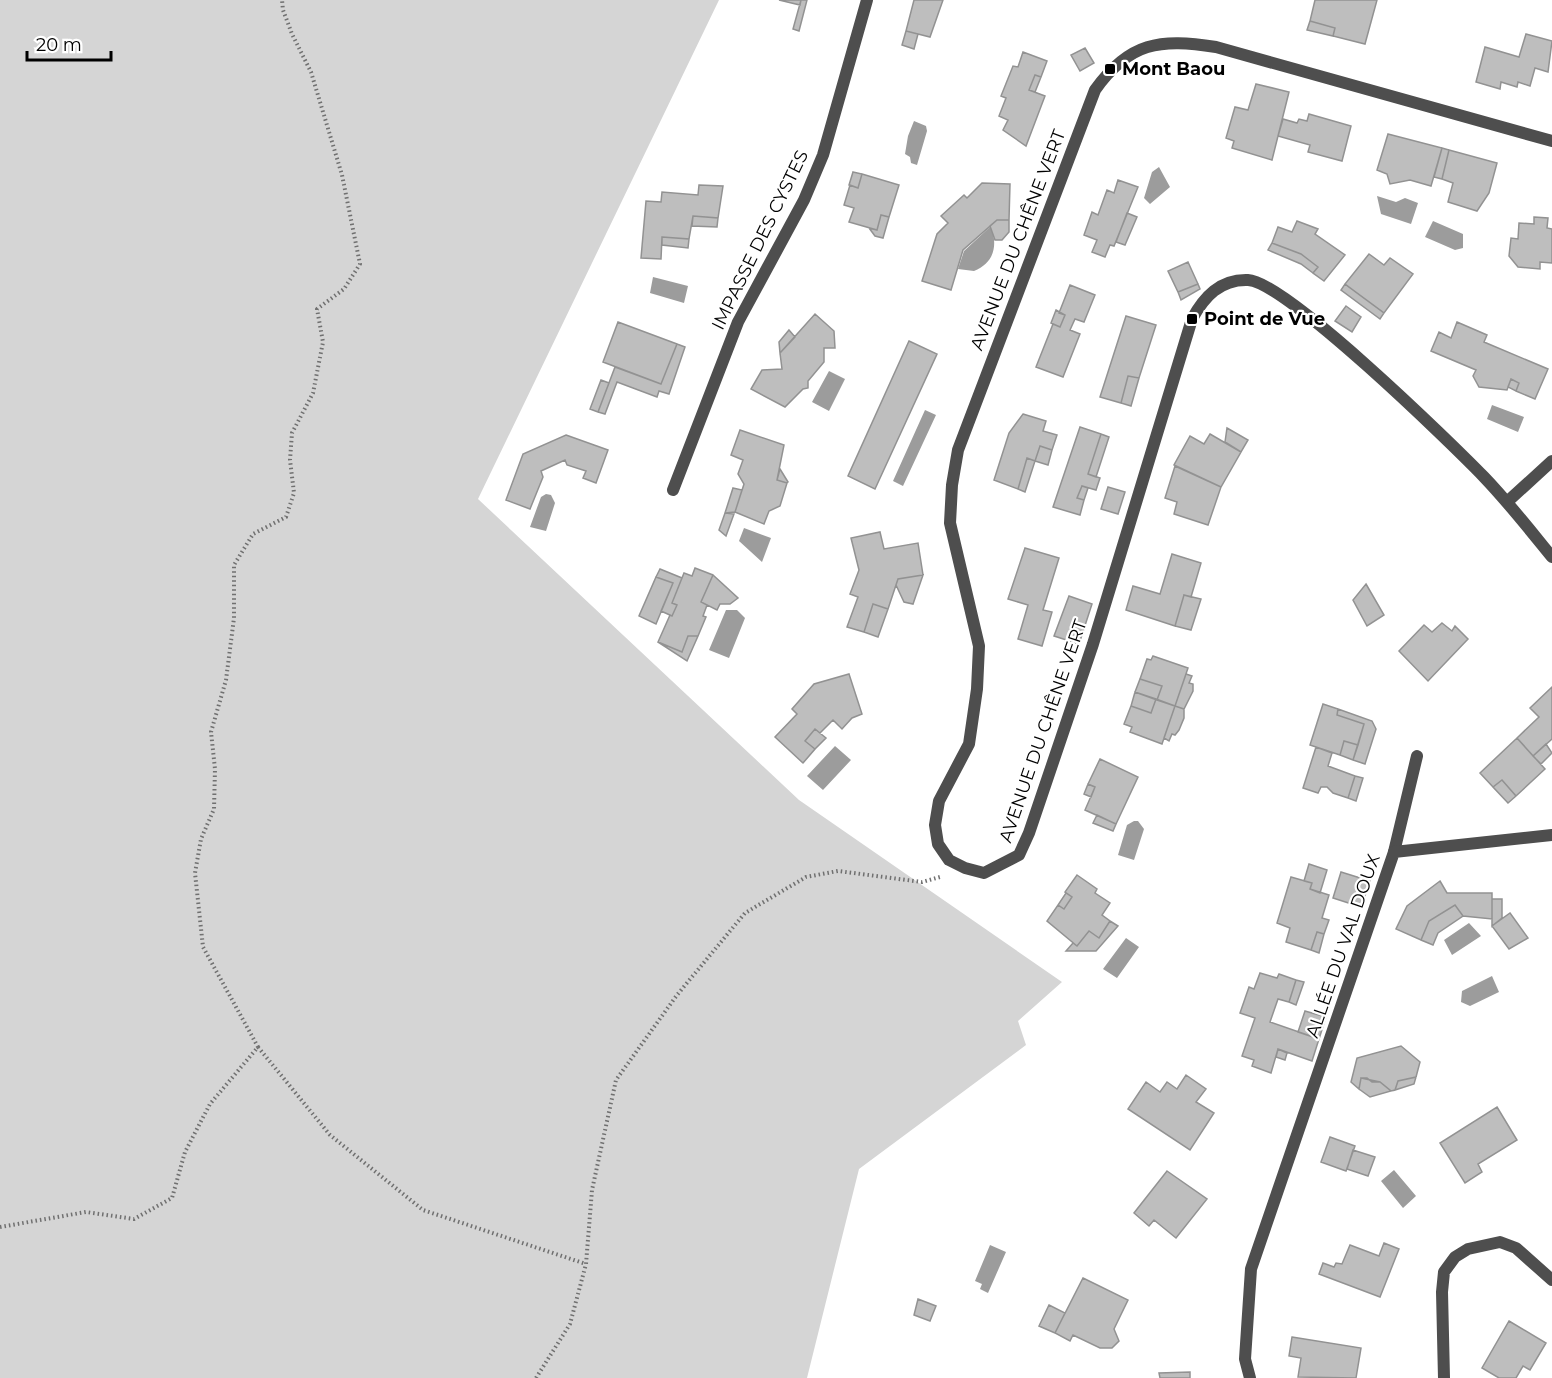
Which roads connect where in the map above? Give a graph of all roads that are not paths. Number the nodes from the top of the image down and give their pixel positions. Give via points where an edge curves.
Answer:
1 (867, 0) edge
2 (1552, 141) edge
3 (1552, 461) edge
4 (673, 490) dead end
5 (1507, 502) junction
6 (1552, 557) edge
7 (1417, 756) dead end
8 (1552, 835) edge
9 (1394, 852) junction
10 (1552, 1280) edge
11 (1250, 1378) edge
12 (1444, 1378) edge

1 - 4 street, IMPASSE DES CYSTES via 823,155 804,200 738,321
2 - 5 street, AVENUE DU CHÊNE VERT via 1216,47 1186,42 1129,53 1110,69 1095,90 958,450 950,523 979,646 977,688 969,744 939,801 935,825 938,844 949,860 984,873 1018,855 1029,834 1093,644 1192,319 1215,289 1249,280 1267,286 1331,333
3 - 5 street
5 - 6 street, AVENUE DU CHÊNE VERT
7 - 9 street
8 - 9 street, ALLÉE DU VAL DOUX
9 - 11 street, ALLÉE DU VAL DOUX via 1251,1269 1245,1359
10 - 12 street via 1516,1248 1500,1242 1468,1249 1455,1257 1444,1272 1442,1292

